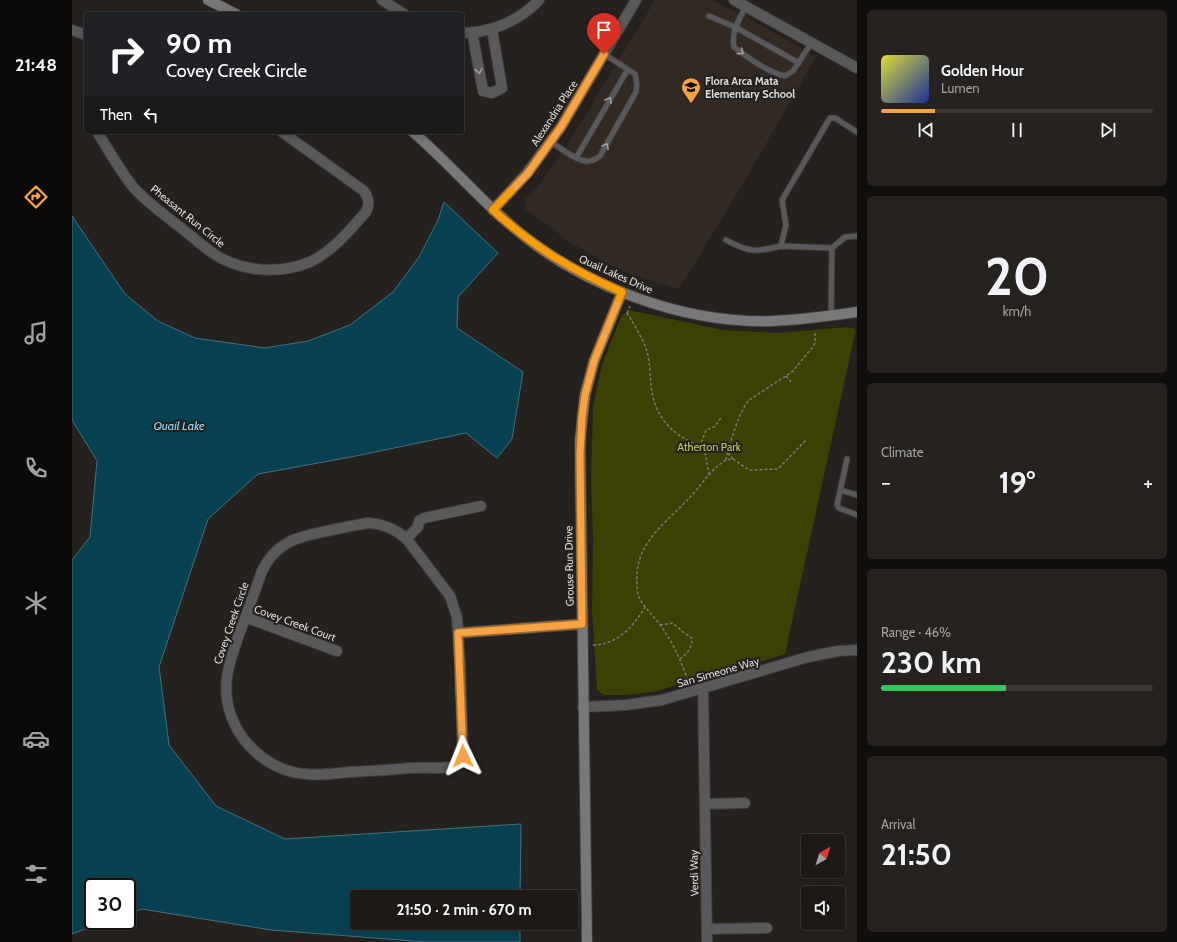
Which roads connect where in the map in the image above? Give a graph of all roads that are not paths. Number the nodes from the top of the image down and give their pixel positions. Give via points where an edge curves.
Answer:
1 (208, 0) edge
2 (382, 0) edge
3 (539, 0) edge
4 (636, 0) edge
5 (734, 0) edge
6 (746, 6) junction
7 (232, 12) edge
8 (401, 12) edge
9 (709, 16) dead end
10 (735, 27) junction
11 (492, 29) junction
12 (72, 30) edge
13 (467, 32) edge
14 (84, 34) edge
15 (812, 42) junction
16 (604, 54) junction
17 (799, 63) junction
18 (628, 68) junction
19 (857, 68) edge
20 (857, 132) edge
21 (98, 134) edge
22 (285, 134) edge
23 (415, 134) edge
24 (551, 142) junction
25 (576, 158) junction
26 (493, 210) junction
27 (857, 236) edge
28 (726, 240) dead end
29 (781, 246) junction
30 (832, 248) junction
31 (622, 292) junction
32 (857, 312) edge
33 (832, 316) junction
34 (847, 459) dead end
35 (840, 490) junction
36 (857, 495) edge
37 (481, 506) dead end
38 (857, 515) edge
39 (406, 539) junction
40 (245, 617) junction
41 (582, 624) junction
42 (458, 633) junction
43 (857, 650) edge
44 (337, 651) dead end
45 (703, 688) junction
46 (583, 707) junction
47 (745, 803) dead end
48 (705, 804) junction
49 (766, 928) dead end
50 (707, 929) junction
51 (587, 942) edge
52 (707, 942) edge

1 - 7 street
2 - 8 street
3 - 11 street via 526,12
4 - 16 street, Alexandria Place
5 - 6 street
6 - 10 lane
6 - 15 street
9 - 10 lane
10 - 17 lane
10 -> 17 lane via 732,39 734,47 745,56 785,76
11 - 13 street
13 -> 11 street via 483,91 492,93 502,88
12 - 14 street
15 - 17 lane
15 - 19 street
16 - 18 lane
16 - 24 street, Alexandria Place
25 -> 18 lane
25 -> 18 lane via 585,161 600,156 636,92 635,74
20 - 29 lane via 835,118 830,118 782,200 786,226
21 - 22 street, Pheasant Run Circle via 134,187 154,206 210,251 228,262 258,270 299,266 322,255 337,244 369,207 364,191
23 - 26 street, Quail Lakes Drive
24 - 25 lane
24 - 26 street, Alexandria Place via 528,173
26 - 31 street, Quail Lakes Drive via 560,262
27 - 30 lane via 845,237
28 - 29 lane via 742,249 760,251
29 - 30 lane
30 - 33 lane
31 - 33 street, Quail Lakes Drive via 693,314 737,320 772,321
31 - 41 street, Grouse Run Drive via 594,361 582,417
32 - 33 street, Quail Lakes Drive
34 - 35 lane
35 - 36 lane
35 - 38 lane via 836,506
37 - 39 street via 424,518
39 - 40 street, Covey Creek Circle via 385,526 369,523 291,540 276,550 266,563
39 - 42 street, Covey Creek Circle via 450,596 457,617
40 - 42 street, Covey Creek Circle via 229,661 226,680 227,703 235,725 250,747 267,761 288,770 313,774 455,766 463,756
40 - 44 street, Covey Creek Court
41 - 42 street
41 - 46 street, Grouse Run Drive
43 - 45 street, San Simeone Way via 808,657
45 - 46 street, San Simeone Way via 640,704
45 - 48 street, Verdi Way
46 - 51 street, Grouse Run Drive
47 - 48 street
48 - 50 street, Verdi Way
49 - 50 street
50 - 52 street, Verdi Way

